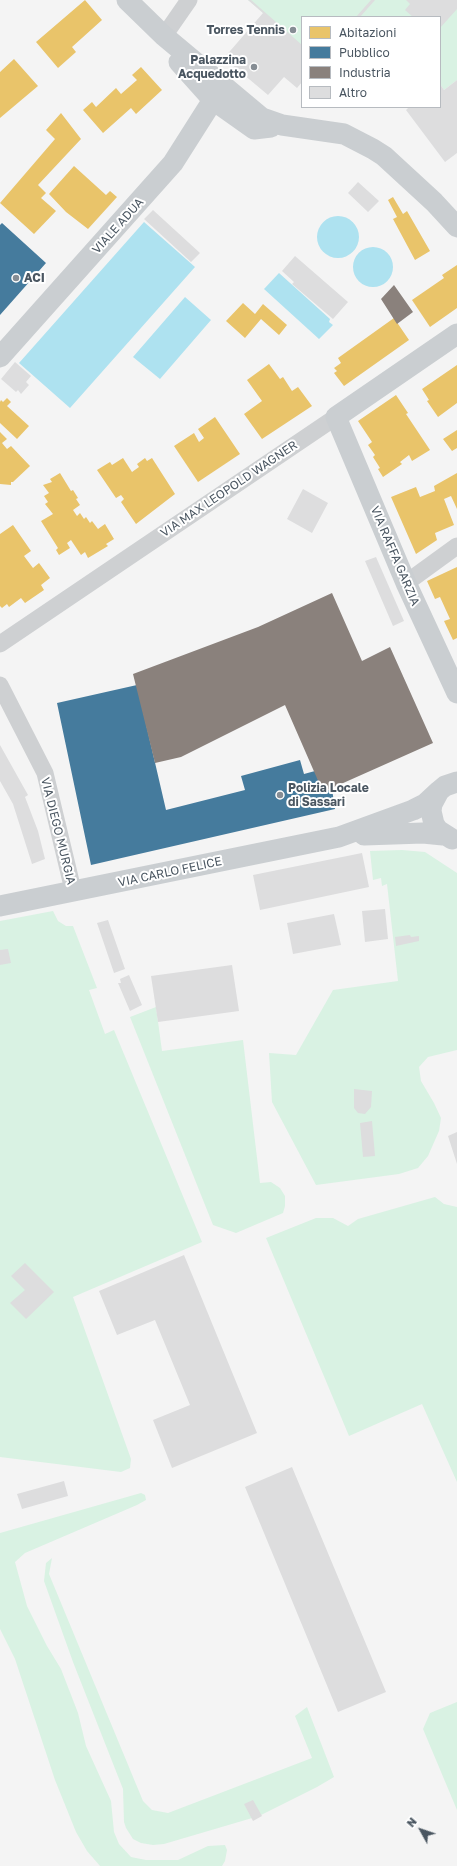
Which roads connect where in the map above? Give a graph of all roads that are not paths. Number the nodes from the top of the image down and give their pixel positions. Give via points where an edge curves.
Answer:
1 (127, 0) edge
2 (189, 0) edge
3 (164, 36) junction
4 (220, 94) junction
5 (457, 227) edge
6 (457, 334) edge
7 (0, 357) edge
8 (336, 417) junction
9 (457, 546) edge
10 (406, 583) junction
11 (0, 644) edge
12 (0, 685) edge
13 (457, 693) edge
14 (451, 783) edge
15 (339, 837) junction
16 (452, 840) edge
17 (73, 890) junction
18 (0, 906) edge

1 - 3 main road
2 - 3 street
3 - 4 main road
4 - 5 main road via 262,118 282,125 344,134 373,149 434,202
4 - 7 main road, VIALE ADUA via 166,171
6 - 8 main road, VIA MAX LEOPOLD WAGNER
8 - 10 main road, VIA RAFFA GARZIA
8 - 11 street, VIA MAX LEOPOLD WAGNER
9 - 10 street
10 - 13 main road, VIA RAFFA GARZIA
12 - 17 street, VIA DIEGO MURGIA via 45,773
14 - 15 main road, VIA CARLO FELICE via 425,804 413,810
14 - 16 main road via 432,804 431,810 434,824
15 - 16 main road, VIA CARLO FELICE via 423,833
15 - 17 main road, VIA CARLO FELICE
17 - 18 main road, VIA CARLO FELICE

